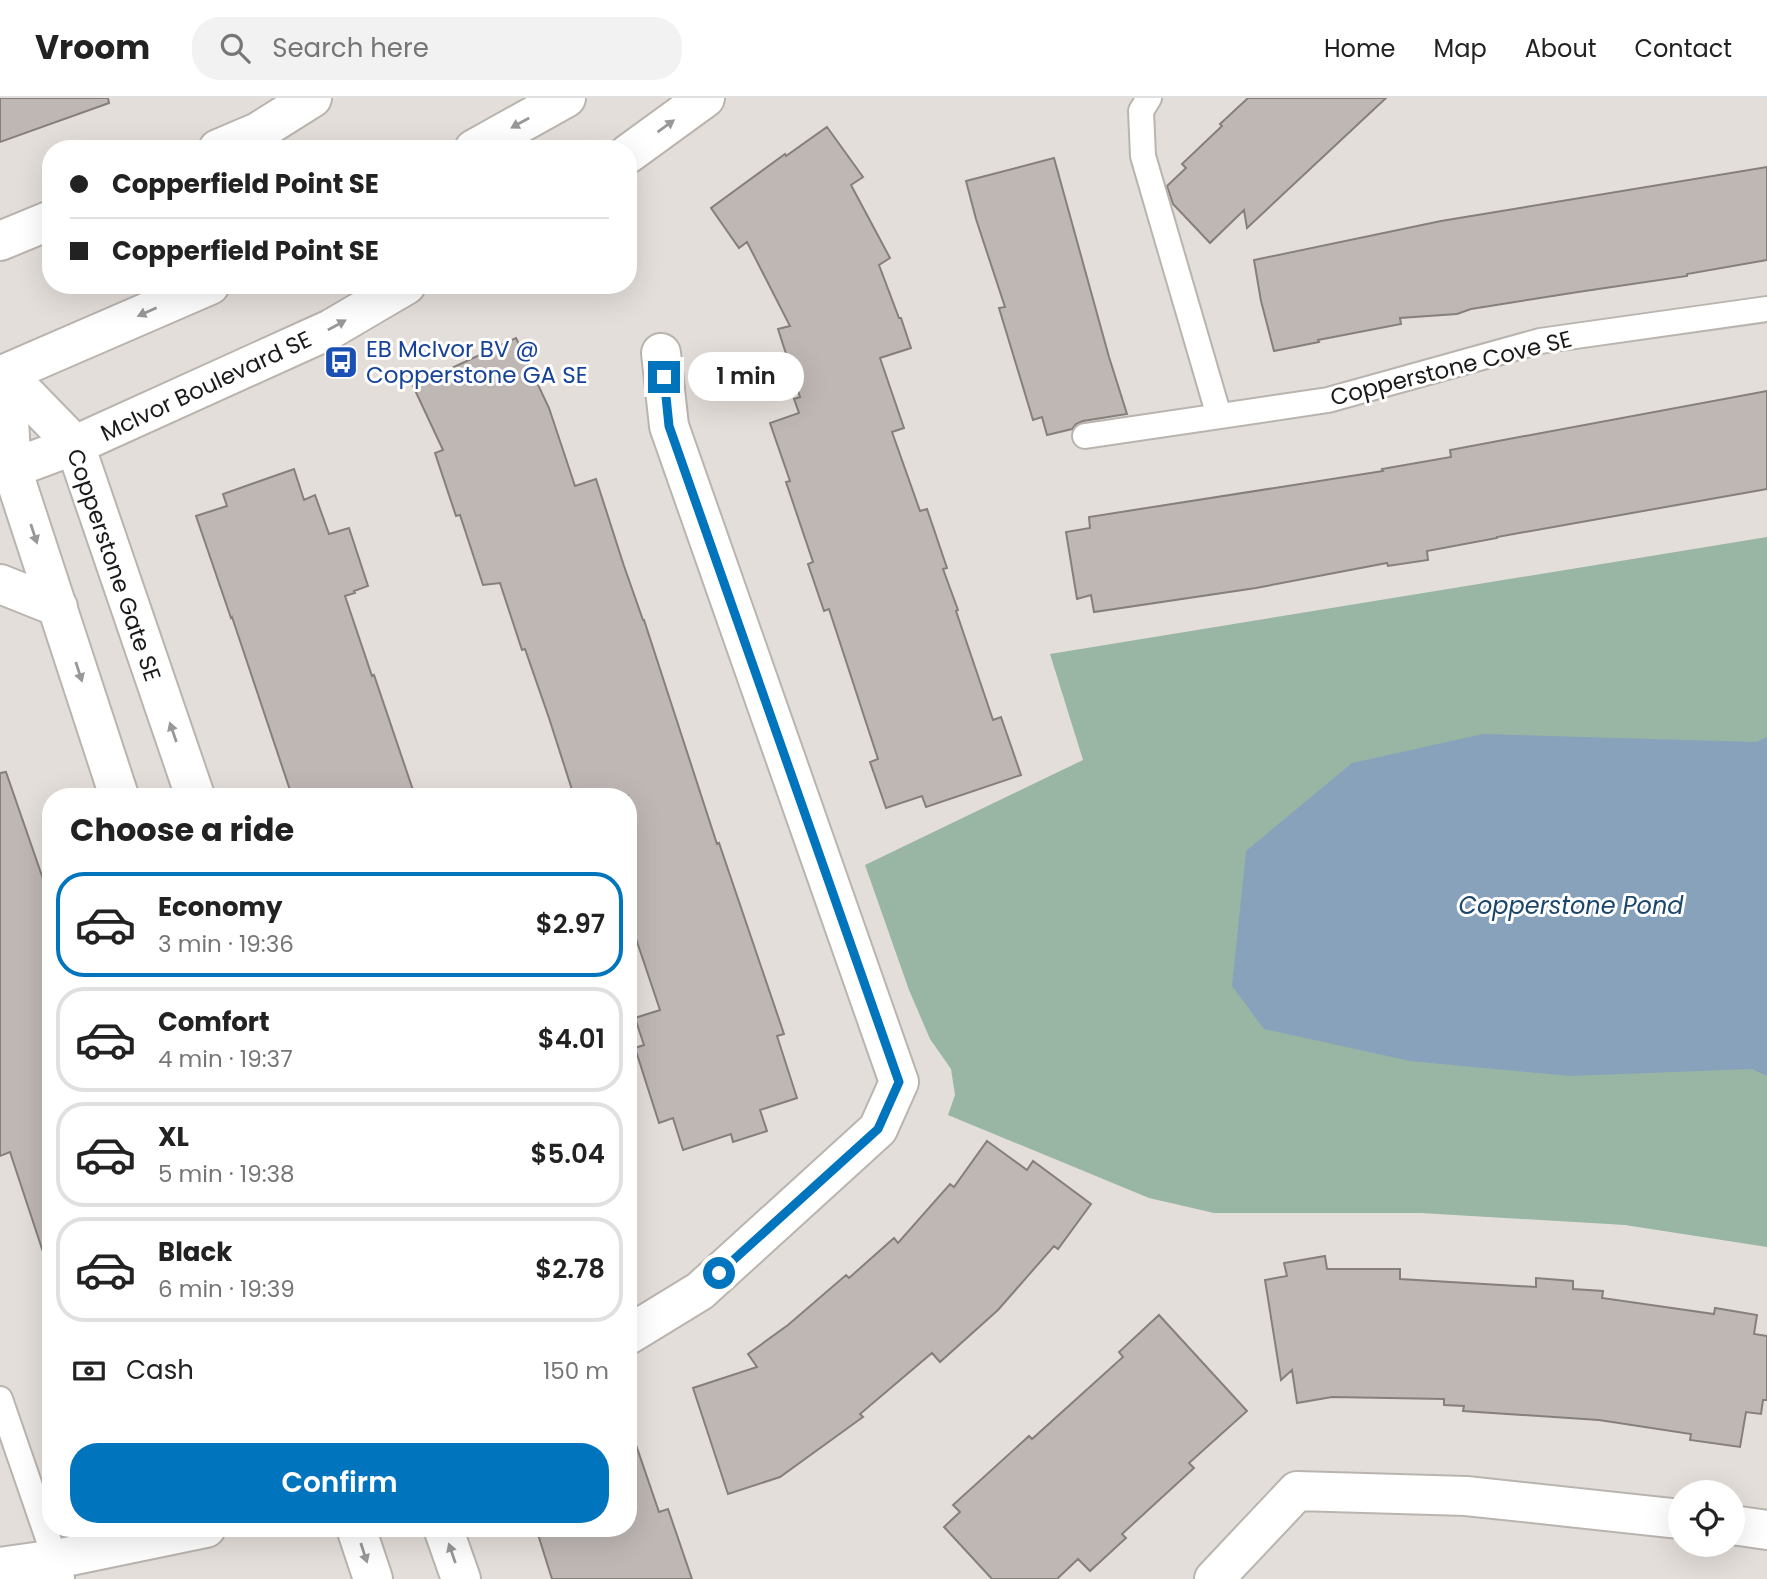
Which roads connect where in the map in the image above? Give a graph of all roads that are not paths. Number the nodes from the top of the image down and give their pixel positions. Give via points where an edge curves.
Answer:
1 (312, 98) edge
2 (566, 98) edge
3 (705, 98) edge
4 (1149, 98) edge
5 (239, 140) edge
6 (490, 140) edge
7 (637, 147) edge
8 (42, 224) edge
9 (0, 241) edge
10 (189, 294) edge
11 (390, 294) edge
12 (1767, 310) edge
13 (661, 353) dead end
14 (3, 375) edge
15 (1219, 416) junction
16 (1085, 436) dead end
17 (75, 445) junction
18 (6, 471) edge
19 (0, 584) edge
20 (58, 607) junction
21 (116, 788) edge
22 (192, 788) edge
23 (637, 1329) edge
24 (0, 1399) edge
25 (1668, 1518) edge
26 (42, 1520) edge
27 (1745, 1527) edge
28 (1767, 1530) edge
29 (48, 1537) edge
30 (174, 1537) edge
31 (359, 1537) edge
32 (446, 1537) edge
33 (0, 1567) edge
34 (59, 1569) edge
35 (373, 1579) edge
36 (461, 1579) edge
37 (1214, 1579) edge

1 - 5 street
2 -> 6 street
7 -> 3 street
4 - 15 lane via 1141,111 1143,156
8 - 9 street
10 -> 14 street
17 -> 11 street, McIvor Boulevard SE via 331,329
12 - 15 lane, Copperstone Cove SE via 1540,341 1328,400
13 - 23 street via 669,426 899,1082 878,1129 699,1291
14 - 17 street, Copperstone Gate SE
14 - 18 street
15 - 16 lane, Copperstone Cove SE
17 - 18 street, McIvor Boulevard SE
22 -> 17 street, Copperstone Gate SE
18 -> 20 street
19 - 20 street
20 -> 21 street
24 - 26 lane
25 - 37 street via 1465,1496 1297,1491
27 - 28 street
29 - 34 lane
30 - 34 street
31 -> 35 street
36 -> 32 street
33 - 34 street

